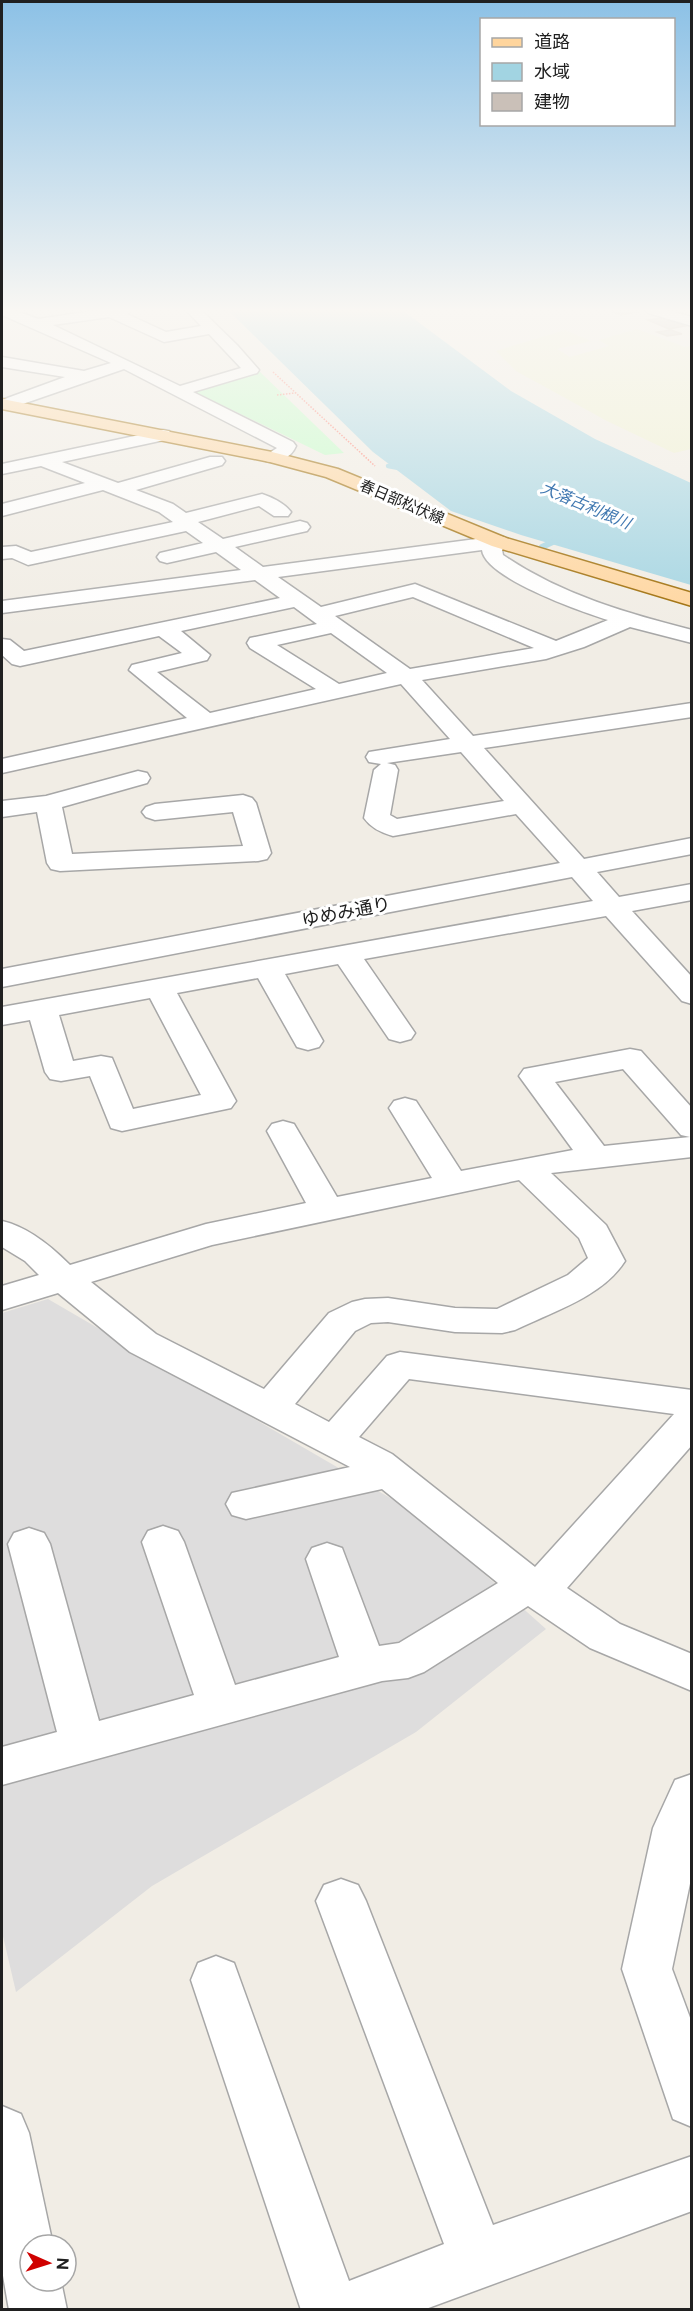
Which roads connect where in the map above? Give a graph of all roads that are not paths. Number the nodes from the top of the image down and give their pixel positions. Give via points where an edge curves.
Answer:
1 (74, 418) edge
2 (232, 418) edge
3 (163, 435) junction
4 (272, 458) junction
5 (216, 460) dead end
6 (44, 461) junction
7 (2, 469) edge
8 (85, 476) junction
9 (117, 489) junction
10 (2, 495) edge
11 (2, 510) edge
12 (281, 512) dead end
13 (43, 517) dead end
14 (186, 522) junction
15 (300, 527) dead end
16 (499, 542) junction
17 (221, 546) junction
18 (2, 553) edge
19 (167, 557) dead end
20 (262, 574) junction
21 (298, 600) junction
22 (692, 600) edge
23 (2, 607) edge
24 (327, 620) junction
25 (627, 620) junction
26 (162, 628) junction
27 (692, 637) edge
28 (2, 645) edge
29 (553, 648) junction
30 (406, 676) junction
31 (336, 692) junction
32 (692, 710) edge
33 (206, 721) junction
34 (106, 743) junction
35 (468, 745) junction
36 (2, 766) edge
37 (138, 778) junction
38 (48, 803) junction
39 (522, 805) junction
40 (2, 809) edge
41 (155, 812) junction
42 (692, 846) edge
43 (164, 856) junction
44 (579, 867) junction
45 (692, 892) edge
46 (613, 906) junction
47 (346, 954) junction
48 (267, 968) junction
49 (2, 978) edge
50 (159, 987) junction
51 (692, 995) edge
52 (42, 1009) junction
53 (2, 1016) edge
54 (400, 1033) dead end
55 (308, 1041) dead end
56 (405, 1108) dead end
57 (692, 1128) edge
58 (283, 1131) dead end
59 (692, 1148) edge
60 (595, 1157) junction
61 (526, 1168) junction
62 (452, 1183) junction
63 (327, 1210) junction
64 (2, 1232) edge
65 (63, 1278) junction
66 (2, 1298) edge
67 (692, 1402) edge
68 (271, 1407) junction
69 (692, 1419) edge
70 (334, 1441) junction
71 (390, 1473) junction
72 (246, 1504) dead end
73 (163, 1542) dead end
74 (29, 1544) dead end
75 (327, 1559) dead end
76 (529, 1585) junction
77 (365, 1668) junction
78 (692, 1673) edge
79 (220, 1707) junction
80 (83, 1744) junction
81 (2, 1766) edge
82 (692, 1794) edge
83 (341, 1901) dead end
84 (216, 1980) dead end
85 (692, 2101) edge
86 (2, 2133) edge
87 (692, 2183) edge
88 (22, 2233) edge
89 (478, 2259) junction
90 (34, 2293) edge
91 (38, 2310) edge
92 (330, 2310) edge
93 (350, 2310) edge

1 - 3 main road, 春日部松伏線
2 - 4 street via 287,446
3 - 4 main road, 春日部松伏線
3 - 6 street
4 - 16 main road, 春日部松伏線 via 363,484
5 - 9 street
6 - 7 street
6 - 8 street
8 - 9 street
8 - 10 street
9 - 11 street
9 - 13 street via 48,511
9 - 14 street via 166,508
12 - 14 street via 262,500
14 - 17 street
14 - 18 street via 28,559 16,552
15 - 17 street
16 - 20 street
16 - 22 main road, 春日部松伏線
16 - 25 street via 492,549 493,557 515,574
17 - 19 street
17 - 20 street
20 - 21 street
20 - 23 street
21 - 24 street
21 - 26 street
24 - 29 street via 415,590
24 - 30 street
24 - 31 street via 258,643
25 - 27 street
25 - 29 street
26 - 28 street via 20,658
26 - 33 street via 199,656 141,670
29 - 30 street
30 - 31 street
30 - 35 street
31 - 33 street
32 - 35 street
33 - 34 street
34 - 36 street
34 - 37 street
35 - 39 street
35 - 39 street via 382,764 377,818 393,828
37 - 38 street
37 - 41 street via 151,793
38 - 40 street
38 - 43 street via 60,863
39 - 44 street
41 - 43 street
41 - 43 street via 243,803 258,853
42 - 44 street, ゆめみ通り
44 - 46 street
44 - 49 street, ゆめみ通り
45 - 46 street
46 - 47 street
46 - 51 street
47 - 48 street
47 - 54 street
48 - 50 street
48 - 55 street
50 - 52 street
50 - 52 street via 220,1101 122,1121 101,1065 61,1072
52 - 53 street
56 - 62 street
57 - 60 street via 630,1058 535,1076
58 - 63 street
59 - 60 street
60 - 61 street
61 - 62 street
61 - 68 street via 594,1233 608,1262 581,1283 502,1321 365,1311 342,1322
62 - 63 street
63 - 65 street via 206,1235
64 - 65 street via 37,1253
65 - 66 street
65 - 68 street via 143,1343
67 - 70 street via 400,1365
68 - 70 street
69 - 76 street via 551,1578
70 - 71 street
71 - 72 street
71 - 76 street
73 - 79 street
74 - 80 street
75 - 77 street
76 - 77 street via 408,1660
76 - 78 street via 605,1636
77 - 79 street
79 - 80 street
80 - 81 street
82 - 85 street via 677,1828 647,1969
83 - 89 street
84 - 92 street
86 - 88 street
87 - 89 street
89 - 93 street
90 - 91 street

